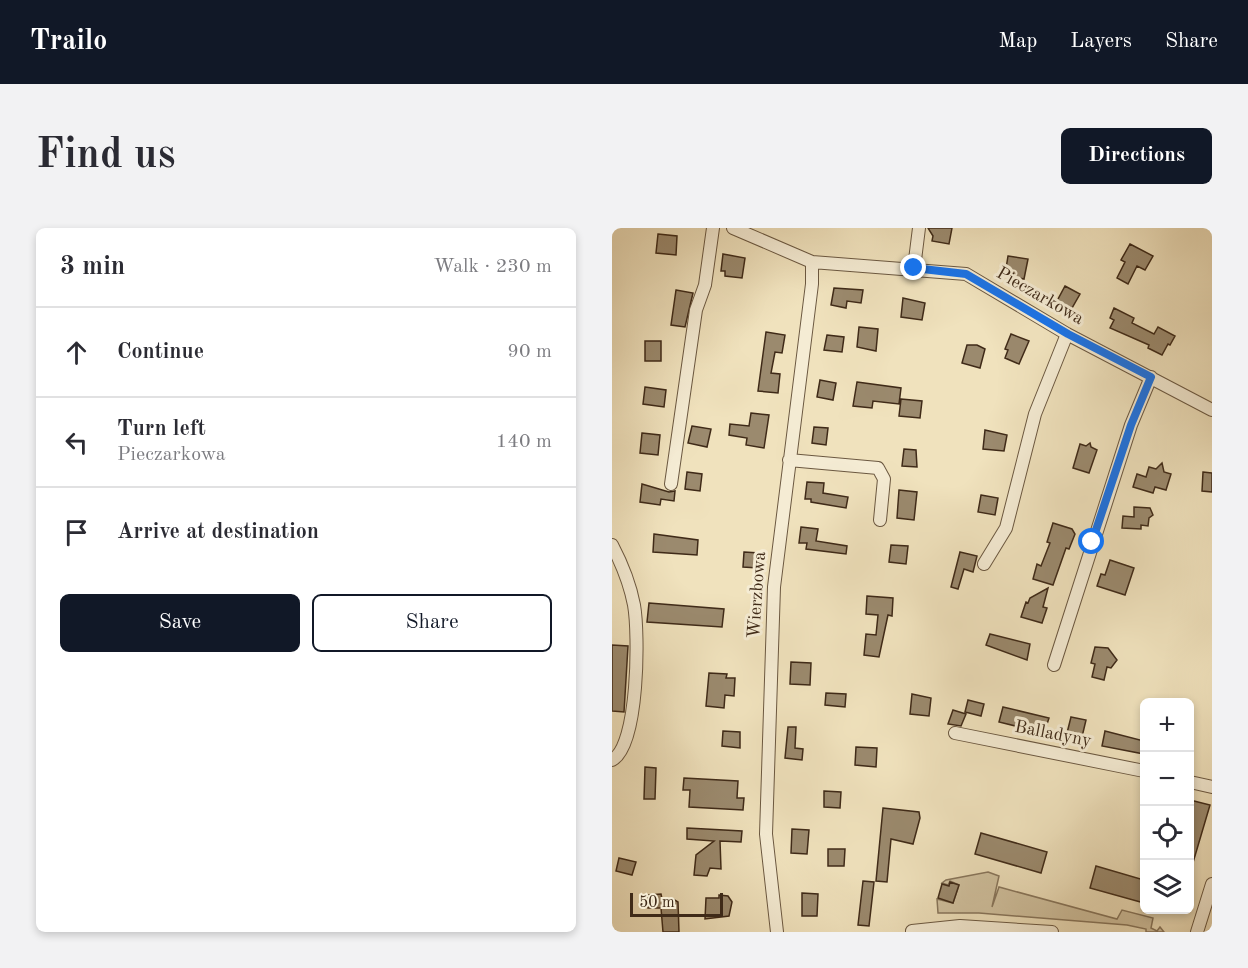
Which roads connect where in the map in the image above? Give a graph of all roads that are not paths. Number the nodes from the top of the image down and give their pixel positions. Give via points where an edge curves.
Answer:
1 (713, 228) edge
2 (733, 228) edge
3 (919, 228) edge
4 (812, 262) junction
5 (914, 268) junction
6 (1068, 334) junction
7 (1151, 377) junction
8 (1212, 410) edge
9 (789, 460) junction
10 (671, 484) dead end
11 (880, 520) dead end
12 (612, 545) edge
13 (984, 564) dead end
14 (1054, 665) dead end
15 (955, 733) dead end
16 (612, 760) edge
17 (1140, 770) edge
18 (1194, 783) edge
19 (1212, 787) edge
20 (1212, 884) edge
21 (912, 931) edge
22 (777, 932) edge
23 (1052, 932) edge
24 (1197, 932) edge

1 - 10 street via 705,285 696,310
2 - 4 street, Pieczarkowa
3 - 5 street
4 - 5 street, Pieczarkowa
4 - 9 street, Wierzbowa
5 - 6 street, Pieczarkowa via 966,274
6 - 7 street, Pieczarkowa
6 - 13 street via 1035,414 1005,528
7 - 8 street, Pieczarkowa
7 - 14 street via 1127,435
9 - 11 street via 878,468 884,479
9 - 22 street, Wierzbowa via 774,586 766,784 766,834
12 - 16 street via 631,594 636,628 632,720 621,752
15 - 17 street, Balladyny
18 - 19 street
20 - 24 street
21 - 23 street via 960,926

